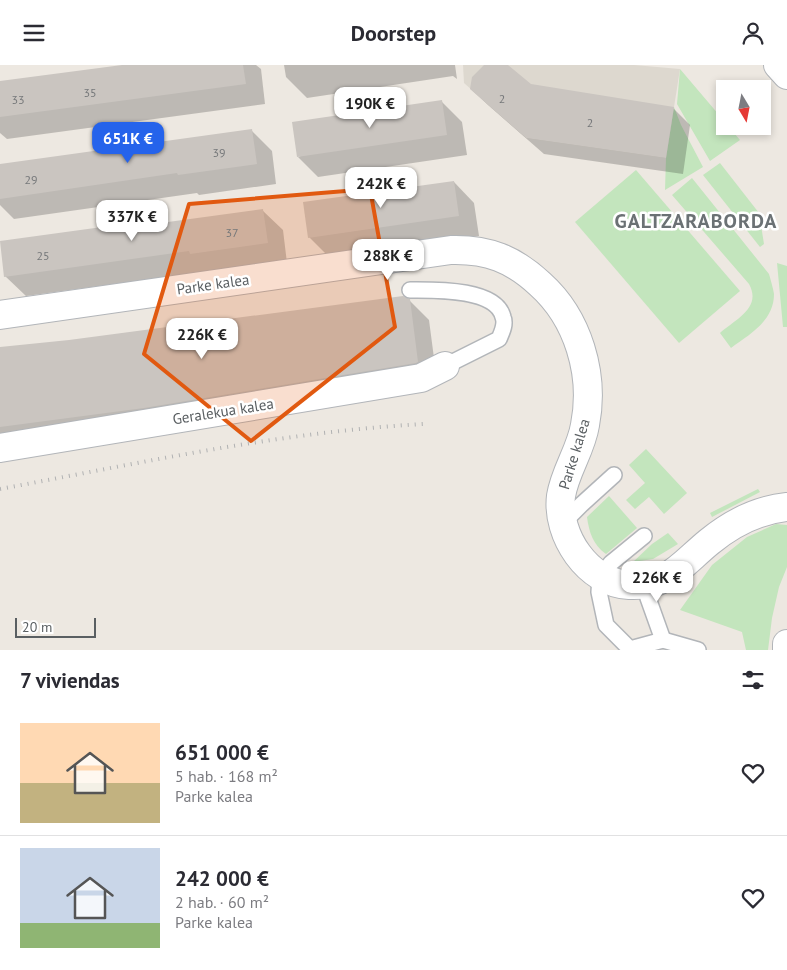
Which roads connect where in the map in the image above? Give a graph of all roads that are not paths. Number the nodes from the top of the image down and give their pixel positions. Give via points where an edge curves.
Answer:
1 (778, 65) edge
2 (787, 75) edge
3 (410, 290) dead end
4 (0, 315) edge
5 (445, 366) joint
6 (0, 448) edge
7 (614, 475) dead end
8 (787, 507) edge
9 (564, 522) junction
10 (644, 536) dead end
11 (600, 577) junction
12 (646, 584) junction
13 (663, 640) junction
14 (787, 644) edge
15 (646, 647) edge
16 (698, 650) edge
17 (787, 650) edge

1 - 2 street
3 - 5 lane via 464,293 479,297 501,310 504,326 499,339
4 - 9 street, Parke kalea via 451,250 472,250 508,260 527,272 561,306 572,324 584,362 588,402 586,425 564,483 561,498
5 - 6 street, Geralekua kalea via 421,378
7 - 9 lane
8 - 12 street, Parke kalea via 751,516 728,528 680,569 663,580
9 - 11 street, Parke kalea via 579,557
10 - 11 lane via 610,563
11 - 12 street, Parke kalea via 628,585
11 - 15 lane via 599,592 606,625 630,649
12 - 13 lane
13 - 15 lane
13 - 16 lane
14 - 17 street

